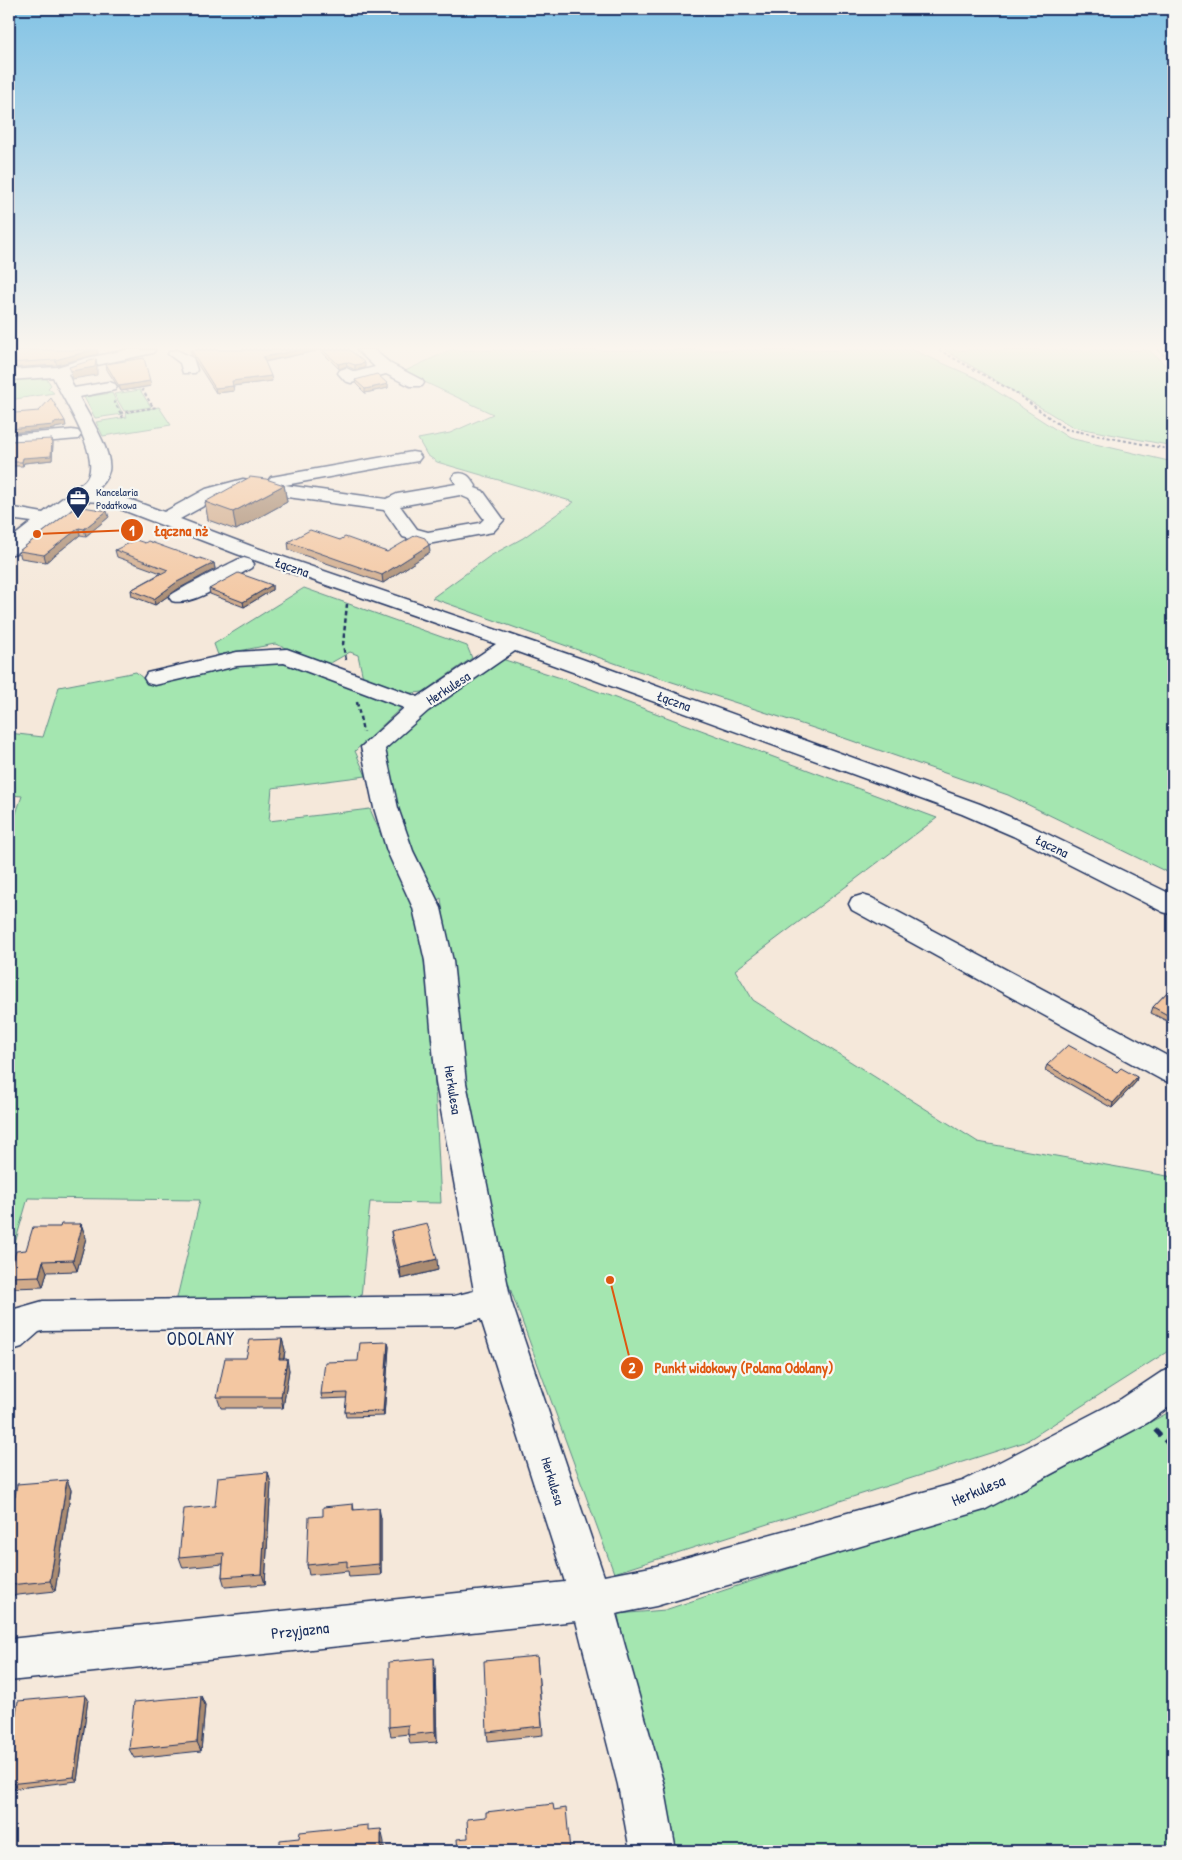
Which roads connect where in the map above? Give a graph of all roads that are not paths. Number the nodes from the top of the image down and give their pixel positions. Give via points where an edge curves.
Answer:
1 (31, 437) edge
2 (83, 437) edge
3 (9, 440) edge
4 (412, 457) dead end
5 (253, 486) junction
6 (84, 490) junction
7 (390, 505) junction
8 (9, 513) edge
9 (36, 517) dead end
10 (166, 519) junction
11 (9, 549) edge
12 (244, 564) dead end
13 (179, 597) dead end
14 (512, 643) junction
15 (155, 678) dead end
16 (420, 706) junction
17 (862, 904) dead end
18 (1173, 906) edge
19 (1173, 1072) edge
20 (493, 1301) junction
21 (9, 1336) edge
22 (1173, 1384) edge
23 (591, 1599) junction
24 (9, 1660) edge
25 (653, 1851) edge

1 - 3 street
2 - 6 street via 100,462 98,475
4 - 5 street
5 - 7 street
5 - 10 street via 235,486 219,491
6 - 10 street, Łączna
6 - 11 street
7 - 7 street via 410,533 428,538 486,528 494,520 476,494 460,482 397,500
8 - 9 street
10 - 14 street, Łączna via 244,550
12 - 13 street
14 - 16 street, Herkulesa
14 - 18 street, Łączna via 928,804 1022,831
15 - 16 street via 245,658 287,656
16 - 20 street, Herkulesa via 373,747 386,808 400,851 427,908 439,960 450,1083
17 - 19 street
20 - 21 street via 454,1311 43,1316 28,1320
20 - 23 street, Herkulesa
22 - 23 street, Herkulesa via 1134,1411 970,1497 656,1586
23 - 24 street, Przyjazna
23 - 25 street, Herkulesa via 640,1785

